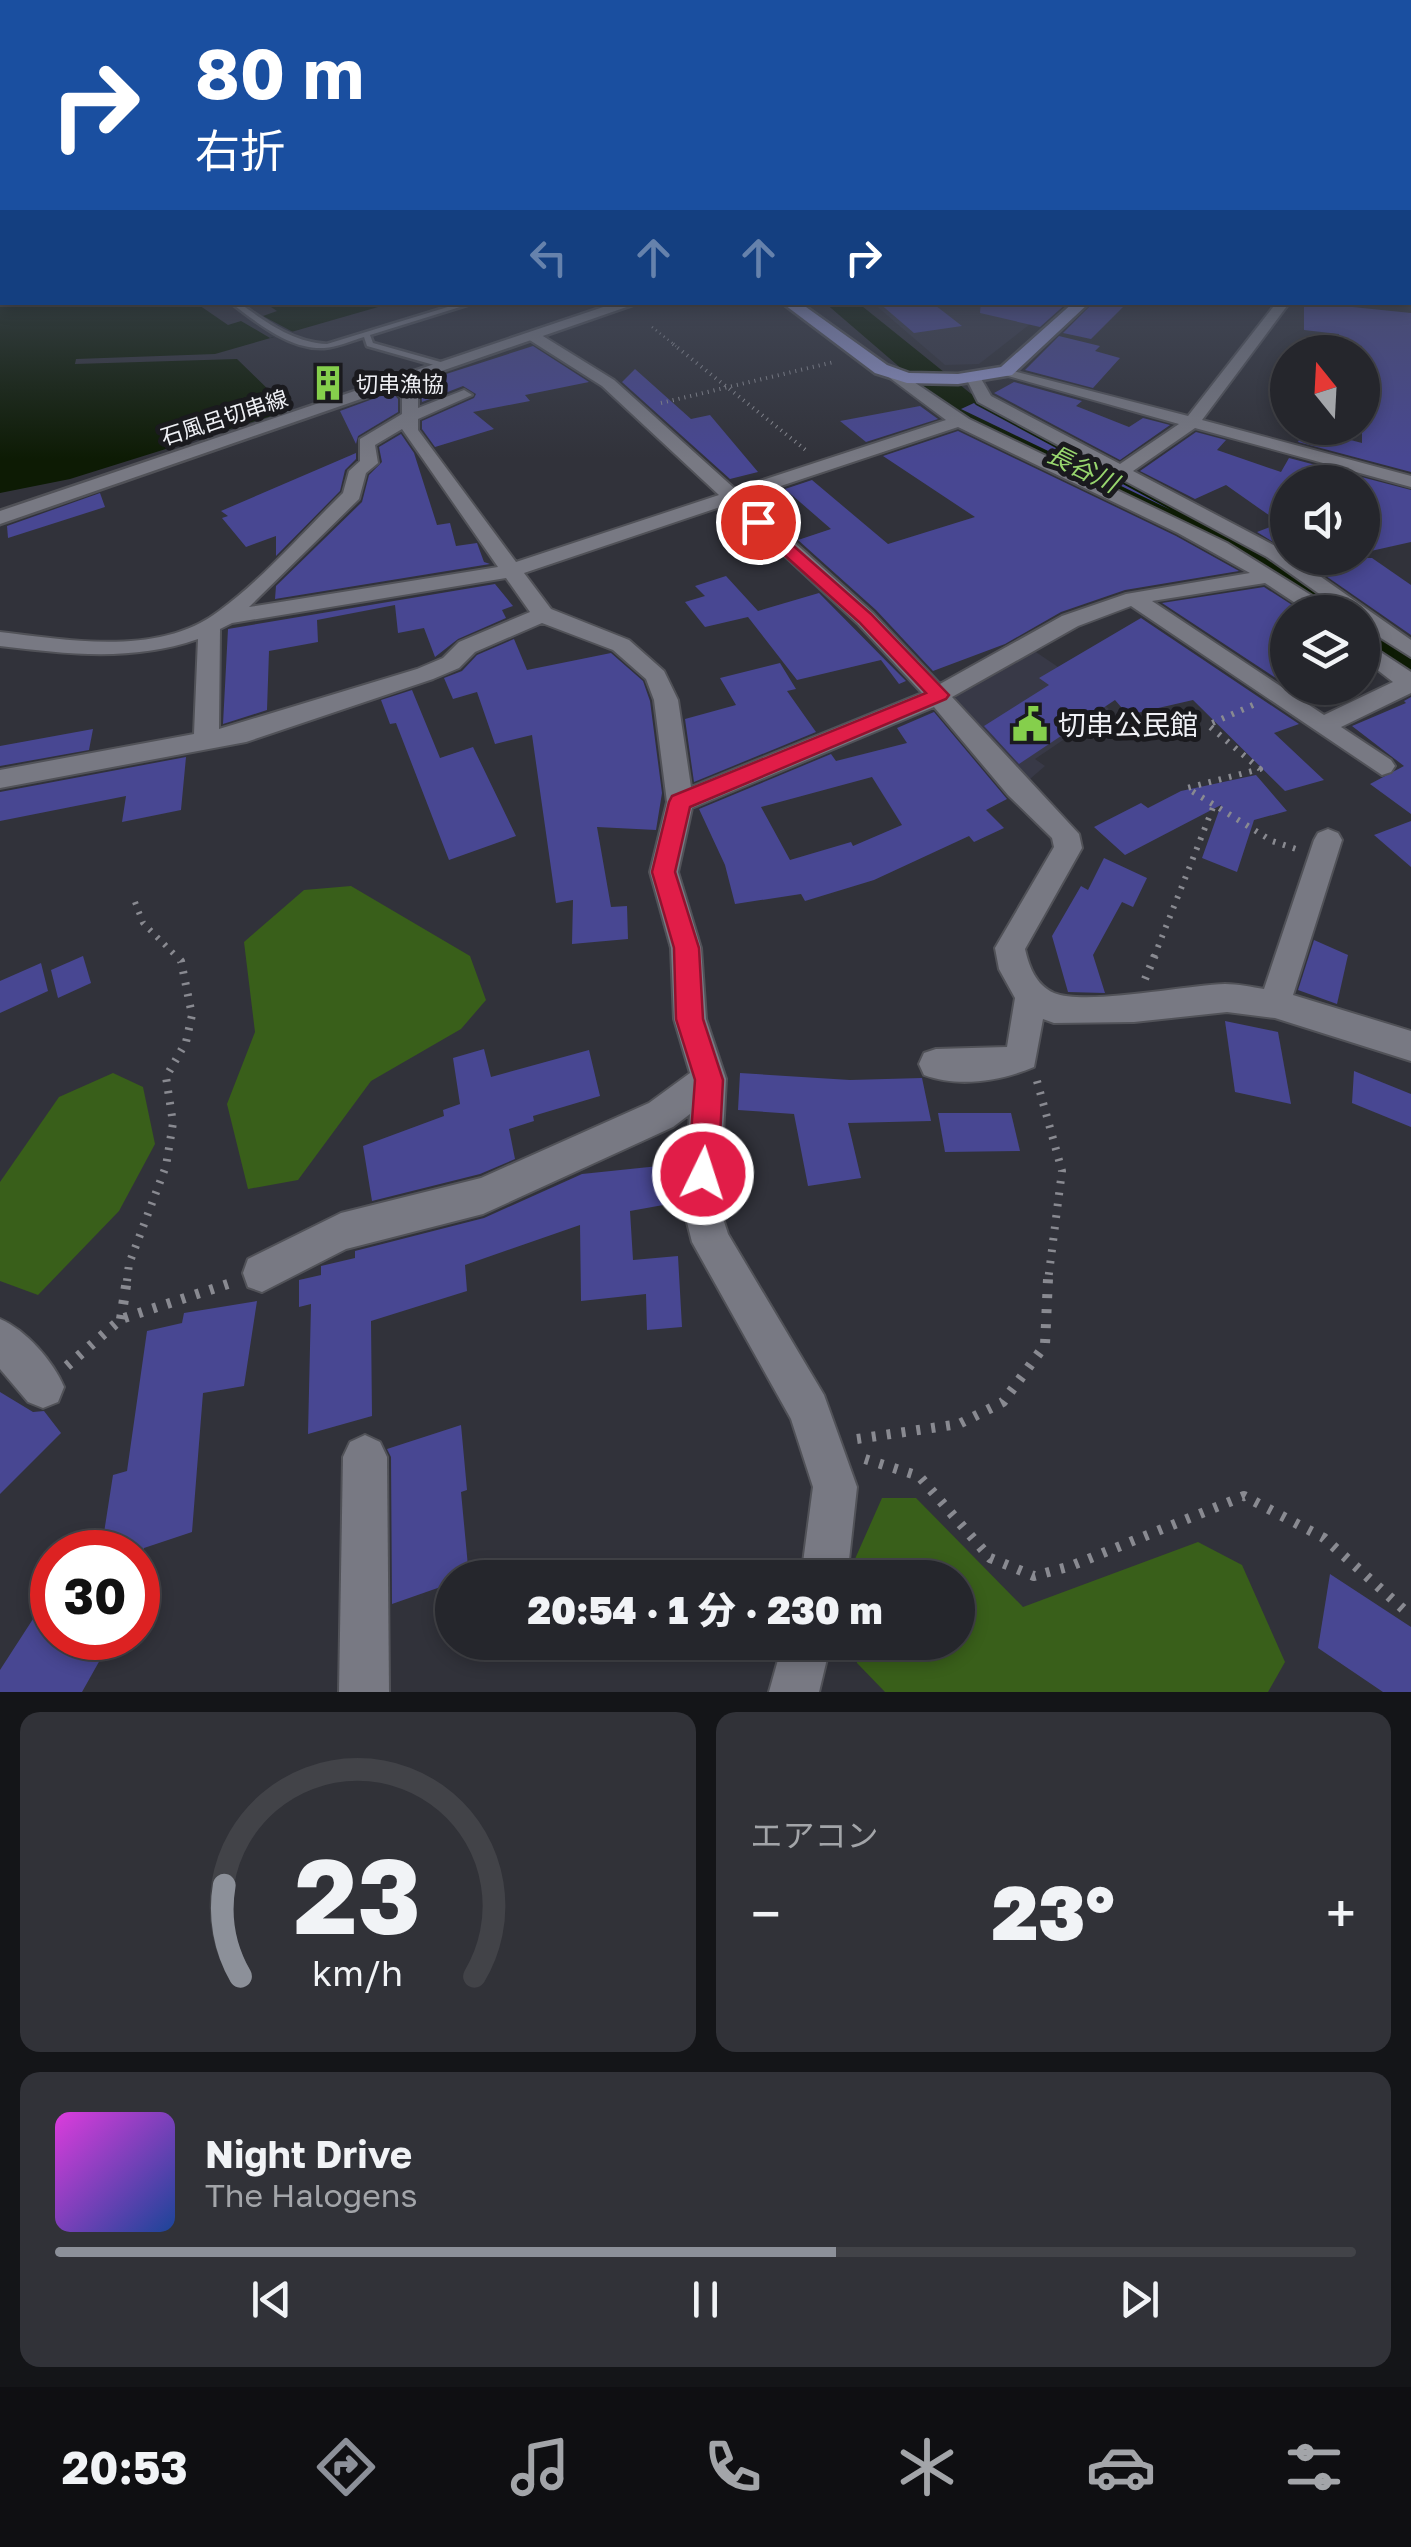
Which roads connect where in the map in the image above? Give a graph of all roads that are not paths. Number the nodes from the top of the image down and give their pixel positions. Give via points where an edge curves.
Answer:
1 (238, 305) edge
2 (463, 305) edge
3 (625, 305) edge
4 (793, 305) edge
5 (1080, 305) edge
6 (1282, 305) edge
7 (366, 334) junction
8 (533, 336) junction
9 (441, 366) junction
10 (1006, 371) junction
11 (901, 377) junction
12 (966, 378) junction
13 (395, 382) junction
14 (464, 395) dead end
15 (409, 418) junction
16 (959, 421) junction
17 (1192, 422) junction
18 (1326, 465) edge
19 (1122, 471) junction
20 (1380, 478) edge
21 (1411, 482) edge
22 (731, 498) junction
23 (0, 518) edge
24 (1270, 544) edge
25 (509, 571) junction
26 (1312, 575) edge
27 (1268, 576) junction
28 (1296, 595) edge
29 (1337, 595) edge
30 (1133, 598) junction
31 (543, 614) junction
32 (218, 622) junction
33 (1380, 628) edge
34 (0, 639) edge
35 (1411, 650) edge
36 (1380, 661) edge
37 (1409, 684) edge
38 (939, 695) junction
39 (1322, 726) junction
40 (206, 738) junction
41 (1382, 766) dead end
42 (0, 779) edge
43 (680, 802) junction
44 (1325, 849) road end
45 (1031, 996) junction
46 (1275, 1004) junction
47 (1411, 1046) edge
48 (936, 1064) dead end
49 (709, 1080) junction
50 (262, 1273) road end
51 (0, 1339) edge
52 (43, 1387) road end
53 (365, 1457) dead end
54 (826, 1560) edge
55 (802, 1660) edge
56 (364, 1692) edge
57 (794, 1692) edge

1 - 7 lane via 313,346
2 - 7 lane
3 - 8 main road, 石風呂切串線
4 - 11 highway
5 - 10 highway
6 - 17 street
7 - 9 lane via 380,349
8 - 9 main road, 石風呂切串線
8 - 22 street via 580,363
9 - 13 main road, 石風呂切串線
10 - 12 highway
10 - 17 street
11 - 12 highway
11 - 16 street via 912,392
12 - 19 street via 984,399
13 - 15 street via 410,396
13 - 23 main road, 石風呂切串線
14 - 15 street
15 - 25 street via 410,430
15 - 32 street via 366,443 369,463 358,470 352,495
16 - 22 street
16 - 27 street
17 - 18 street
17 - 19 street
19 - 24 street
20 - 21 street
22 - 25 street
22 - 38 street via 865,618
25 - 31 street
25 - 32 street
26 - 29 street
27 - 28 street
27 - 30 street
30 - 38 street via 1070,621
30 - 39 street
31 - 40 street via 466,646 425,674 246,733
31 - 43 street via 621,645 656,676 666,700
32 - 34 street via 148,646 112,650
32 - 40 street
33 - 35 street
36 - 37 street
37 - 39 street
38 - 43 street
38 - 45 street via 1065,834 1068,848 1010,948
39 - 41 street
40 - 42 street
43 - 49 street via 664,872 686,948 690,1019
44 - 46 street
45 - 46 street via 1054,1008 1226,998
45 - 48 street via 1022,1056 1000,1065
46 - 47 street
49 - 50 street via 661,1115 482,1196 341,1232
49 - 54 street via 701,1206 711,1242 809,1410 835,1488
51 - 52 street
53 - 56 street
55 - 57 street

